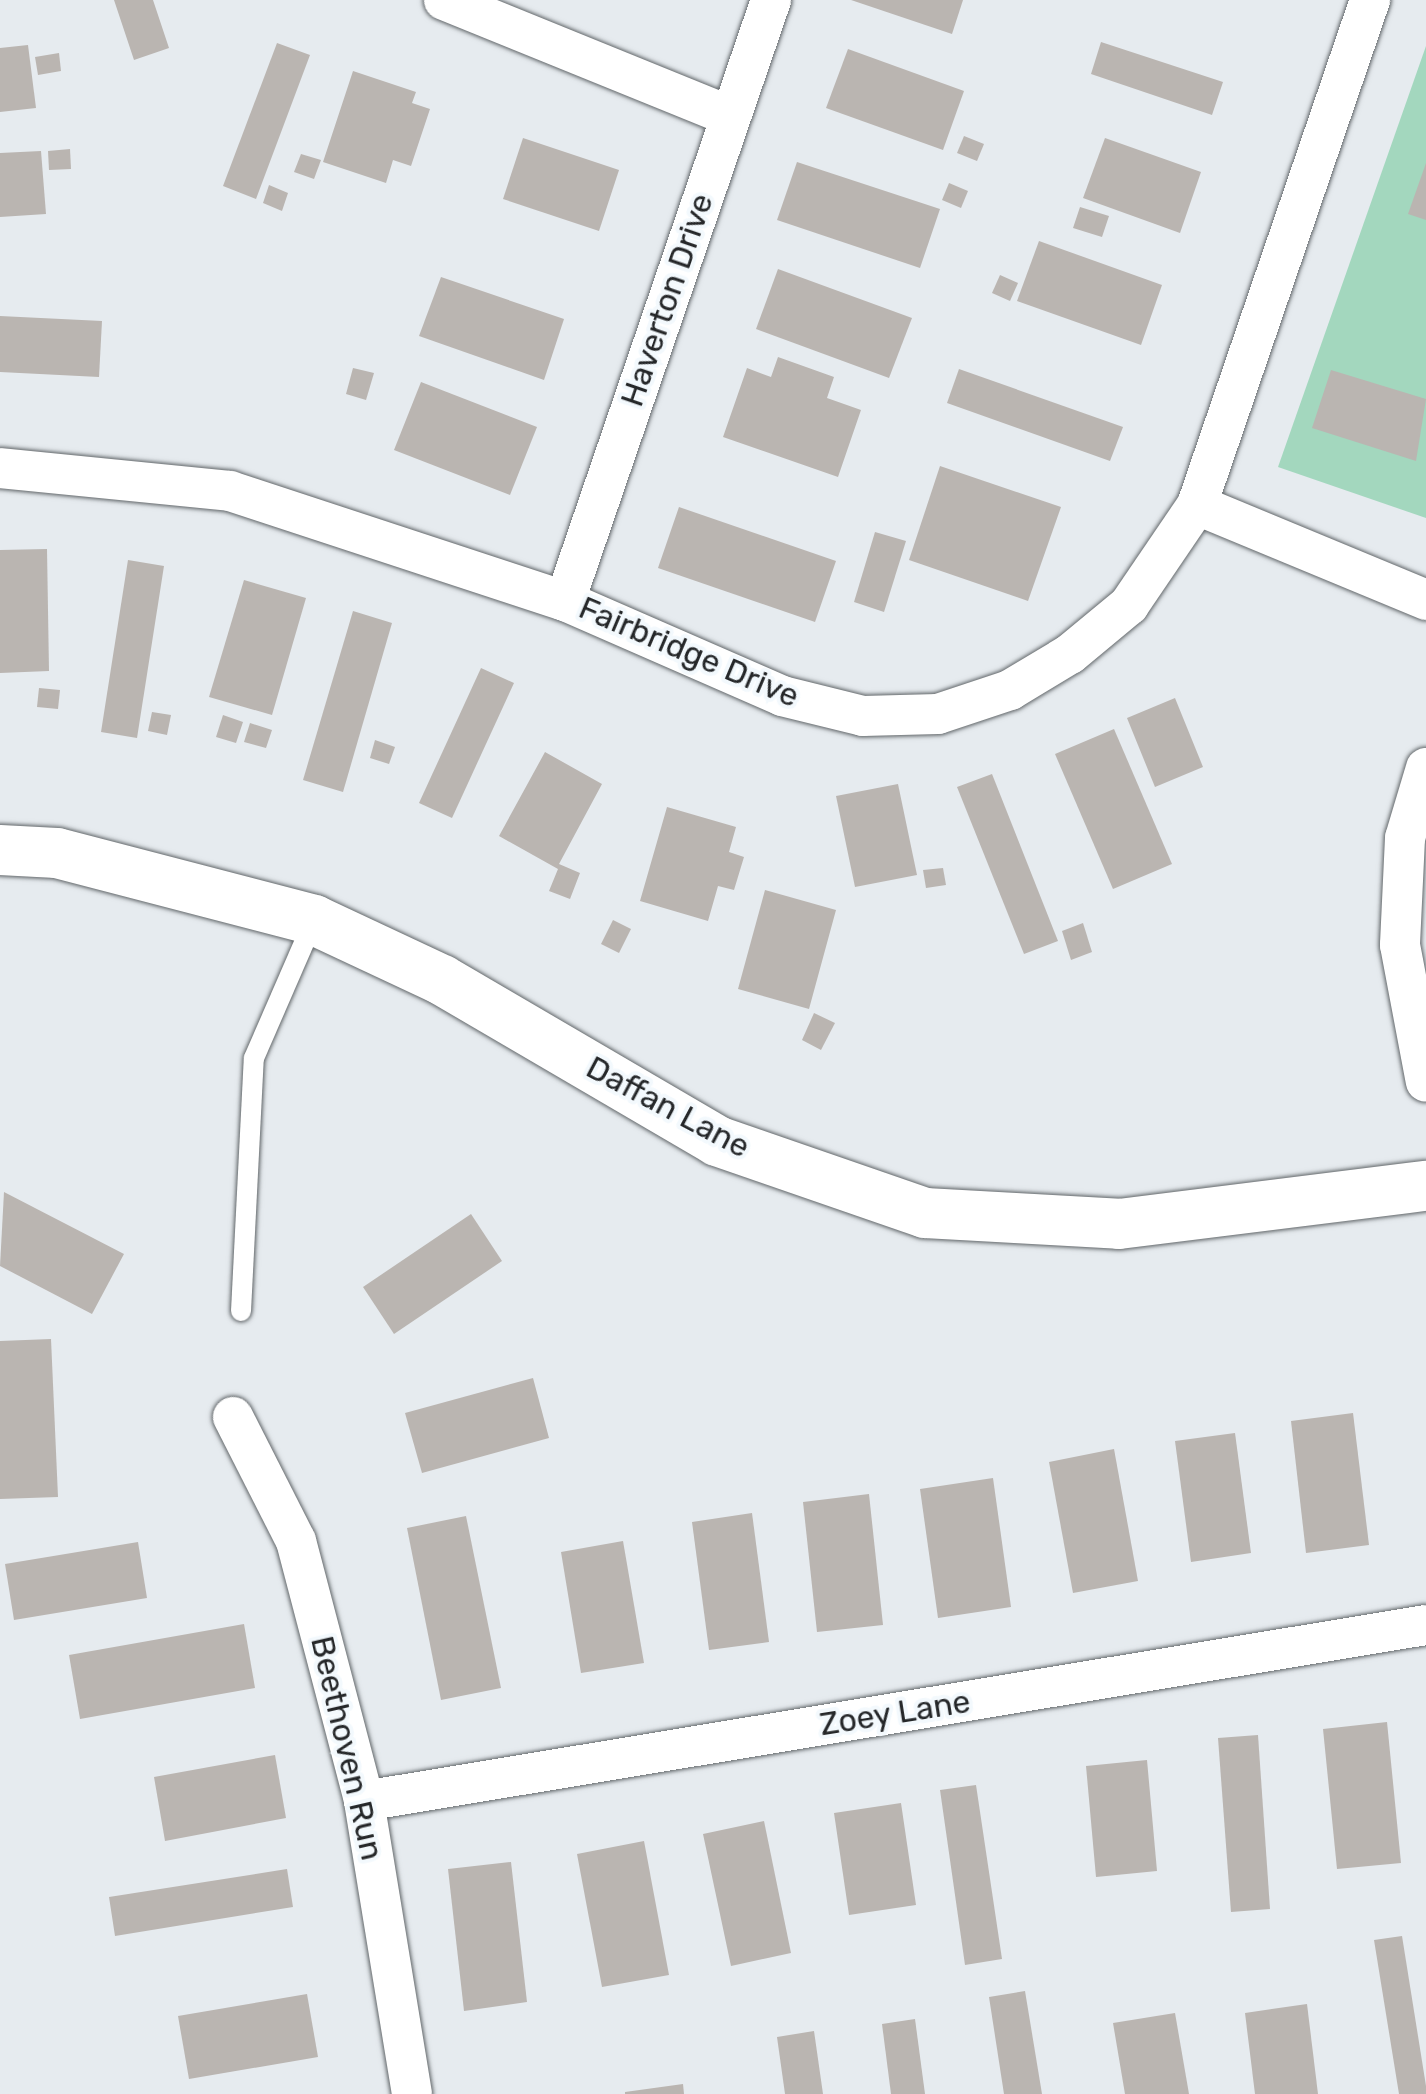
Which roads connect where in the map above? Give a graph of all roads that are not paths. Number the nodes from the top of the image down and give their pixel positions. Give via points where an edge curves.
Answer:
1 (444, 0) edge
2 (771, 0) edge
3 (1370, 0) edge
4 (730, 116) junction
5 (0, 468) edge
6 (1196, 505) junction
7 (1426, 600) edge
8 (566, 601) junction
9 (1426, 768) edge
10 (0, 850) edge
11 (314, 920) junction
12 (1426, 1082) edge
13 (1426, 1186) edge
14 (241, 1310) dead end
15 (233, 1417) dead end
16 (1426, 1626) edge
17 (364, 1801) junction
18 (412, 2094) edge

1 - 4 street
2 - 4 street, Haverton Drive
3 - 6 street, Fairbridge Drive
4 - 8 street, Haverton Drive
5 - 8 street, Fairbridge Drive via 230,492
6 - 7 street
6 - 8 street, Fairbridge Drive via 1128,605 1070,654 1010,690 938,714 863,716 782,696
9 - 12 street via 1406,838 1400,946
10 - 11 street, Daffan Lane via 57,853
11 - 13 street, Daffan Lane via 442,980 717,1140 925,1213 1119,1224
11 - 14 lane via 254,1058
15 - 17 street, Beethoven Run via 296,1541
16 - 17 street, Zoey Lane
17 - 18 street, Beethoven Run

